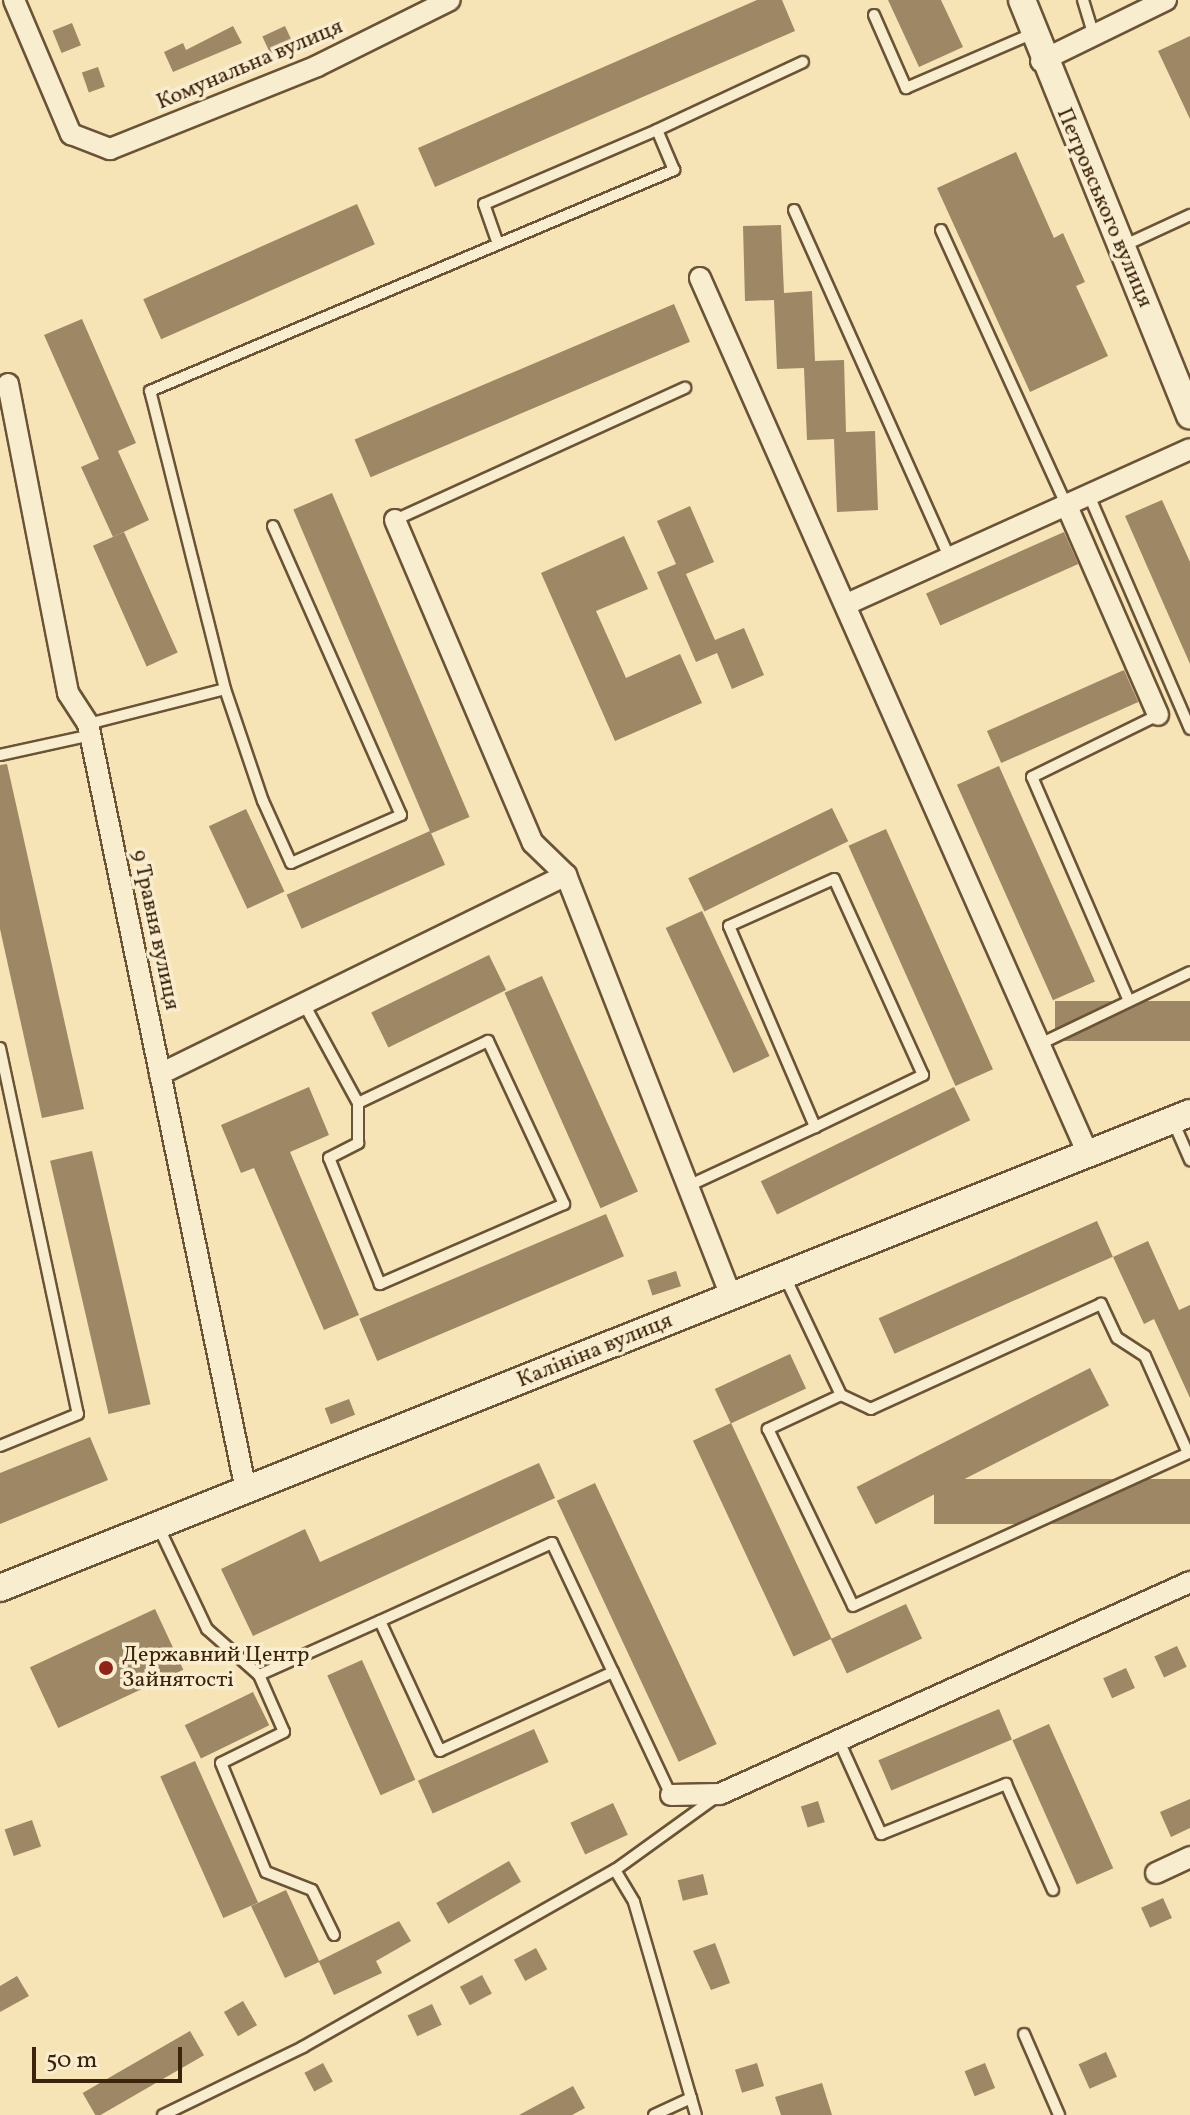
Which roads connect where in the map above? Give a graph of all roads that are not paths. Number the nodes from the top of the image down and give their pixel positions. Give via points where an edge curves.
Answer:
1 (14, 0) edge
2 (450, 0) edge
3 (1022, 0) edge
4 (1083, 0) edge
5 (1166, 0) edge
6 (874, 15) dead end
7 (1035, 32) junction
8 (1094, 35) junction
9 (1041, 61) junction
10 (803, 62) dead end
11 (657, 130) junction
12 (794, 210) dead end
13 (1190, 215) edge
14 (941, 230) dead end
15 (498, 244) junction
16 (1121, 247) junction
17 (700, 278) dead end
18 (8, 384) dead end
19 (685, 388) dead end
20 (1190, 415) edge
21 (1190, 449) edge
22 (1088, 493) junction
23 (1066, 504) junction
24 (395, 520) joint
25 (273, 526) dead end
26 (949, 557) junction
27 (847, 604) junction
28 (225, 689) junction
29 (1158, 715) joint
30 (1190, 729) edge
31 (90, 730) junction
32 (0, 755) edge
33 (566, 875) junction
34 (1190, 972) edge
35 (1129, 1001) junction
36 (304, 1004) junction
37 (1040, 1044) junction
38 (0, 1048) edge
39 (160, 1074) junction
40 (358, 1103) junction
41 (1182, 1117) edge
42 (815, 1127) junction
43 (1088, 1154) junction
44 (1190, 1160) edge
45 (688, 1186) junction
46 (784, 1276) junction
47 (731, 1297) junction
48 (841, 1395) junction
49 (0, 1446) edge
50 (246, 1490) junction
51 (158, 1525) junction
52 (1190, 1582) edge
53 (0, 1588) edge
54 (380, 1621) junction
55 (613, 1672) junction
56 (259, 1675) junction
57 (840, 1743) junction
58 (720, 1794) junction
59 (671, 1795) joint
60 (1190, 1857) edge
61 (615, 1870) junction
62 (1156, 1873) dead end
63 (1053, 1890) dead end
64 (334, 1935) dead end
65 (1024, 2034) dead end
66 (691, 2098) junction
67 (163, 2115) edge
68 (654, 2115) edge
69 (696, 2115) edge
70 (1059, 2115) edge

1 - 2 street, Комунальна вулиця via 71,134 110,149 317,66
3 - 7 street, Петровського вулиця
4 - 8 lane
5 - 8 street
6 - 7 lane via 906,88
7 - 9 street, Петровського вулиця
8 - 9 street
9 - 16 street, Петровського вулиця
10 - 11 lane
11 - 15 lane via 484,204
11 - 15 lane via 674,170
12 - 26 lane
13 - 16 lane
14 - 23 lane
15 - 28 lane via 150,391
16 - 20 street, Петровського вулиця
17 - 27 street
18 - 31 street, 9 Травня вулиця via 68,693
19 - 24 lane
21 - 22 street
22 - 23 street
22 - 30 lane
23 - 26 street
23 - 29 street
24 - 33 street via 533,843
25 - 28 lane via 401,815 291,863 263,801
26 - 27 street
27 - 37 street
28 - 31 lane
29 - 35 lane via 1032,777
31 - 32 lane
31 - 39 street, 9 Травня вулиця
33 - 36 street
33 - 45 street
34 - 35 lane
35 - 37 lane
36 - 39 street
36 - 40 lane
37 - 43 street
38 - 49 lane via 78,1414
39 - 50 street, 9 Травня вулиця
40 - 40 lane via 488,1041 564,1204 380,1284 329,1158 358,1143
41 - 43 street, Калініна вулиця
41 - 44 lane
42 - 42 lane via 923,1075 834,879 729,926
42 - 45 lane
43 - 46 street, Калініна вулиця
45 - 47 street
46 - 47 street, Калініна вулиця
46 - 48 lane
47 - 50 street, Калініна вулиця
48 - 48 lane via 768,1429 853,1606 1188,1453 1145,1356 1117,1338 1101,1304 871,1409
50 - 51 street, Калініна вулиця
51 - 53 street, Калініна вулиця
51 - 56 lane via 207,1629
52 - 57 street
54 - 55 lane via 552,1543
54 - 55 lane via 440,1751
54 - 56 lane
55 - 59 lane
56 - 64 lane via 284,1732 221,1763 266,1872 312,1890
57 - 58 street
57 - 63 lane via 881,1834 1006,1784
58 - 59 street
58 - 61 lane
60 - 62 street
61 - 66 lane via 634,1902
61 - 67 lane via 303,2047
65 - 70 lane
66 - 68 lane
66 - 69 lane

